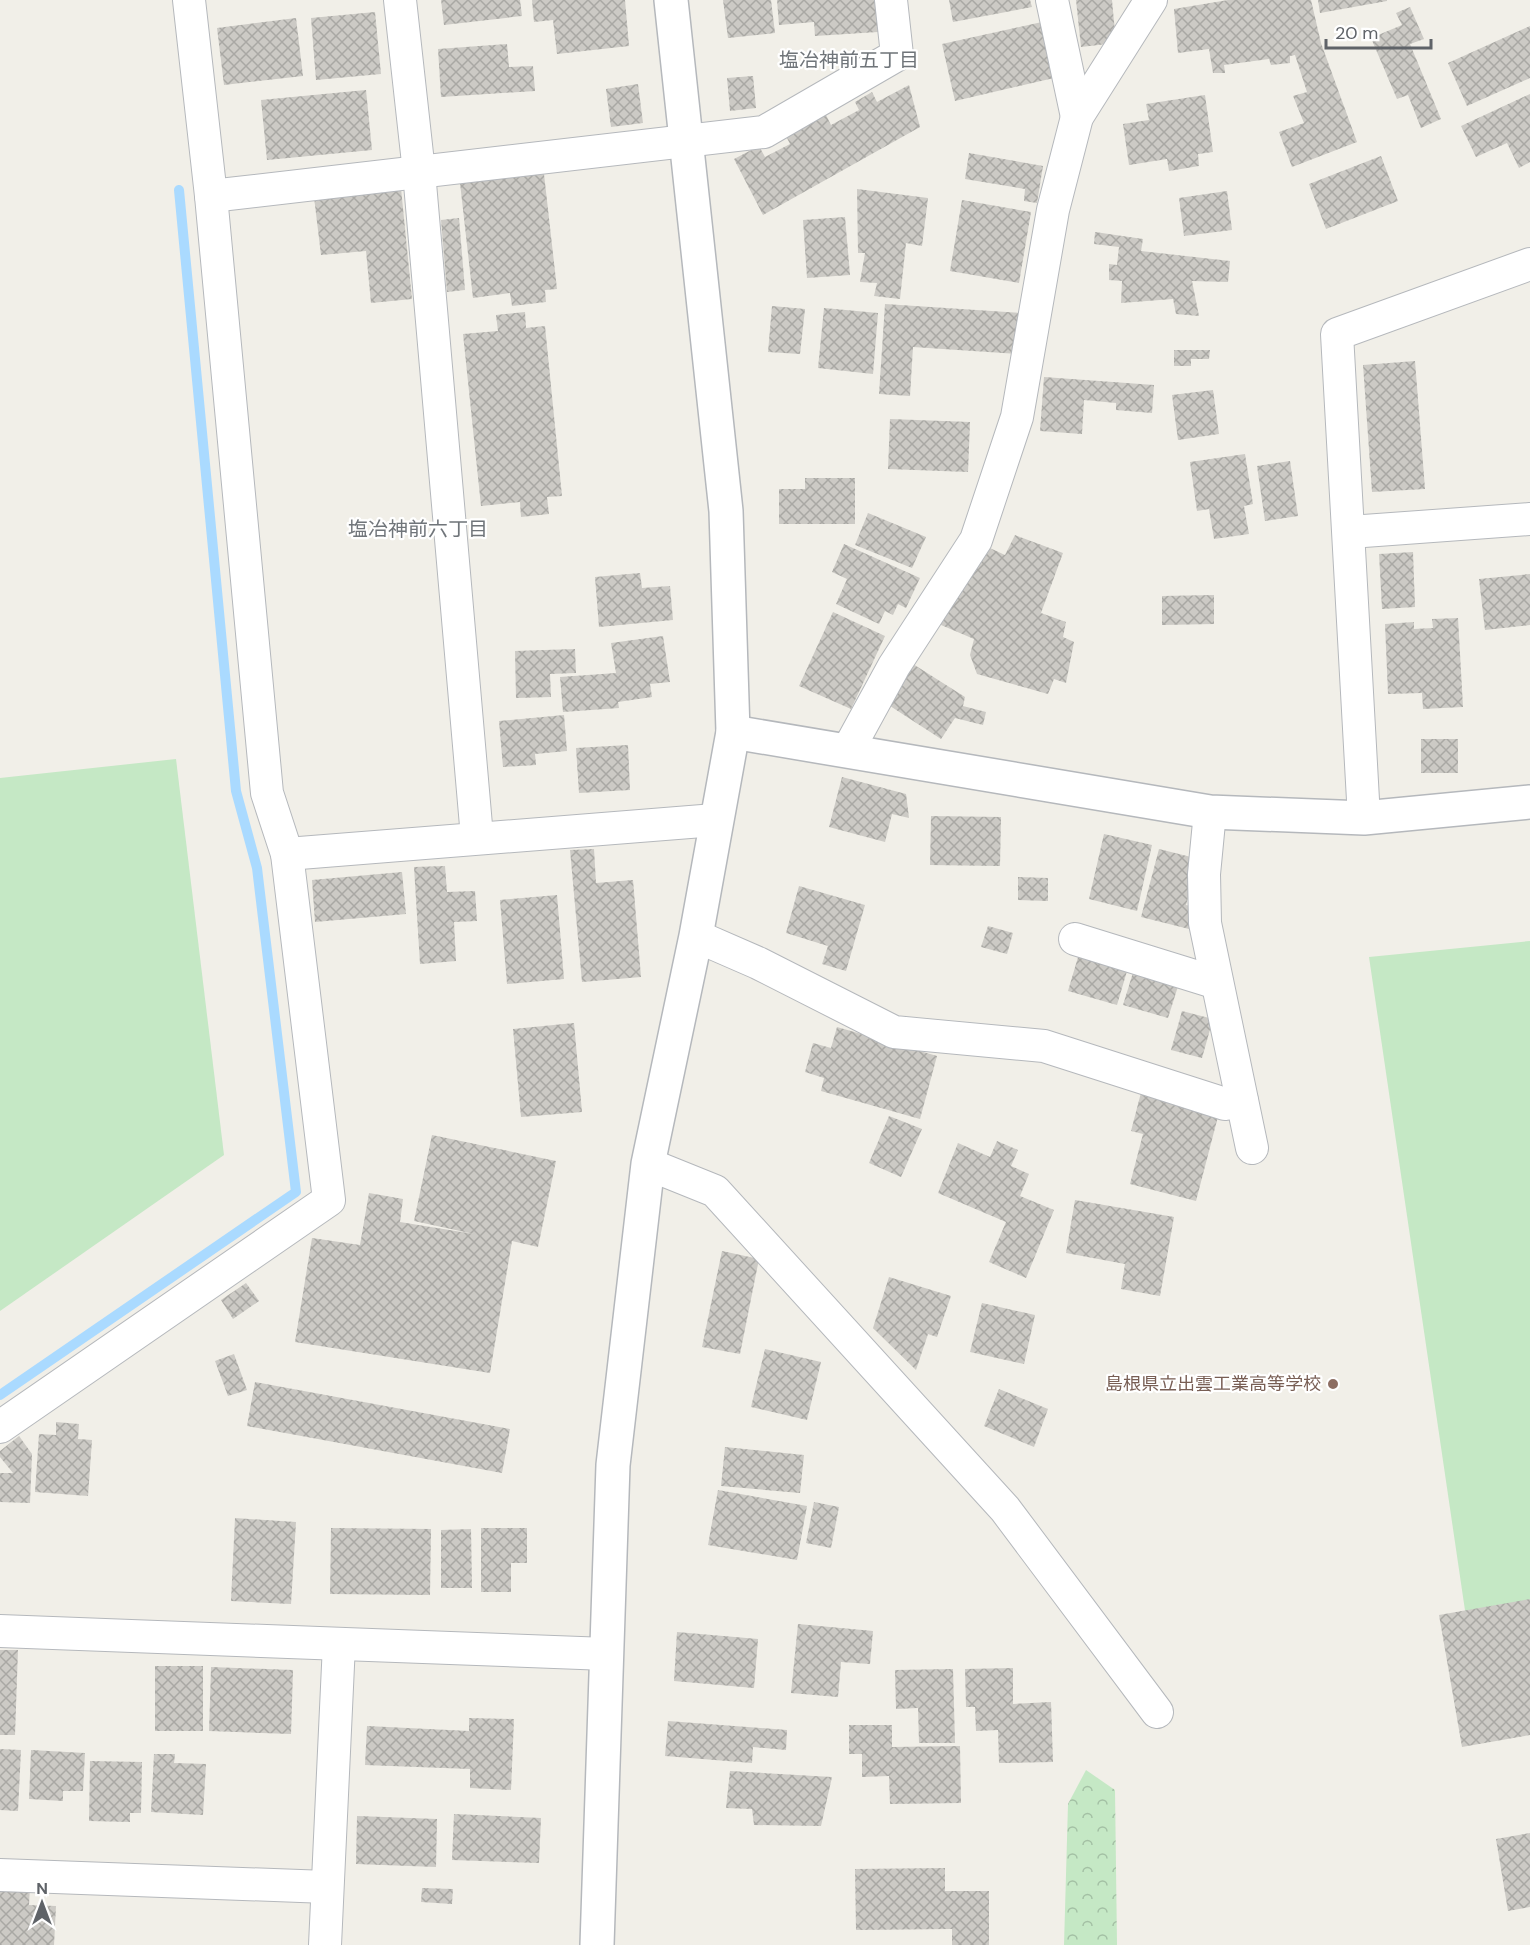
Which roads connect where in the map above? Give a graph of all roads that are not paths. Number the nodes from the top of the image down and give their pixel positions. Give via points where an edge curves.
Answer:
1 (189, 0) edge
2 (400, 0) edge
3 (670, 0) edge
4 (891, 0) edge
5 (1052, 0) edge
6 (1150, 0) edge
7 (1077, 117) junction
8 (685, 141) junction
9 (419, 172) junction
10 (212, 196) junction
11 (1530, 264) edge
12 (1530, 519) edge
13 (1350, 532) junction
14 (733, 732) junction
15 (848, 750) junction
16 (1530, 802) edge
17 (1210, 812) junction
18 (1364, 818) junction
19 (715, 820) junction
20 (477, 837) junction
21 (287, 854) junction
22 (696, 936) junction
23 (1075, 939) dead end
24 (1217, 983) junction
25 (1242, 1101) junction
26 (1252, 1148) dead end
27 (648, 1164) junction
28 (0, 1427) edge
29 (0, 1631) edge
30 (339, 1644) junction
31 (607, 1654) junction
32 (1157, 1712) dead end
33 (0, 1875) edge
34 (327, 1887) junction
35 (325, 1945) edge
36 (597, 1945) edge

1 - 10 street
2 - 9 street
3 - 8 street
4 - 8 street via 897,55 764,132
5 - 7 street
6 - 7 street
7 - 15 street via 1053,210 1017,417 976,540 894,666
8 - 9 street
8 - 14 street via 726,512
9 - 10 street
9 - 20 street
10 - 21 street via 267,793
11 - 13 street via 1337,334
12 - 13 street
13 - 18 street
14 - 15 street
14 - 19 street
15 - 17 street
16 - 18 street
17 - 18 street
17 - 24 street via 1204,923
19 - 20 street
19 - 22 street
20 - 21 street
21 - 28 street via 329,1200
22 - 25 street via 894,1032 1044,1046 1225,1104
22 - 27 street
23 - 24 street
24 - 25 street
25 - 26 street
27 - 31 street via 613,1465
27 - 32 street via 715,1191 1005,1509
29 - 30 street
30 - 31 street
30 - 34 street
31 - 36 street
33 - 34 street
34 - 35 street

